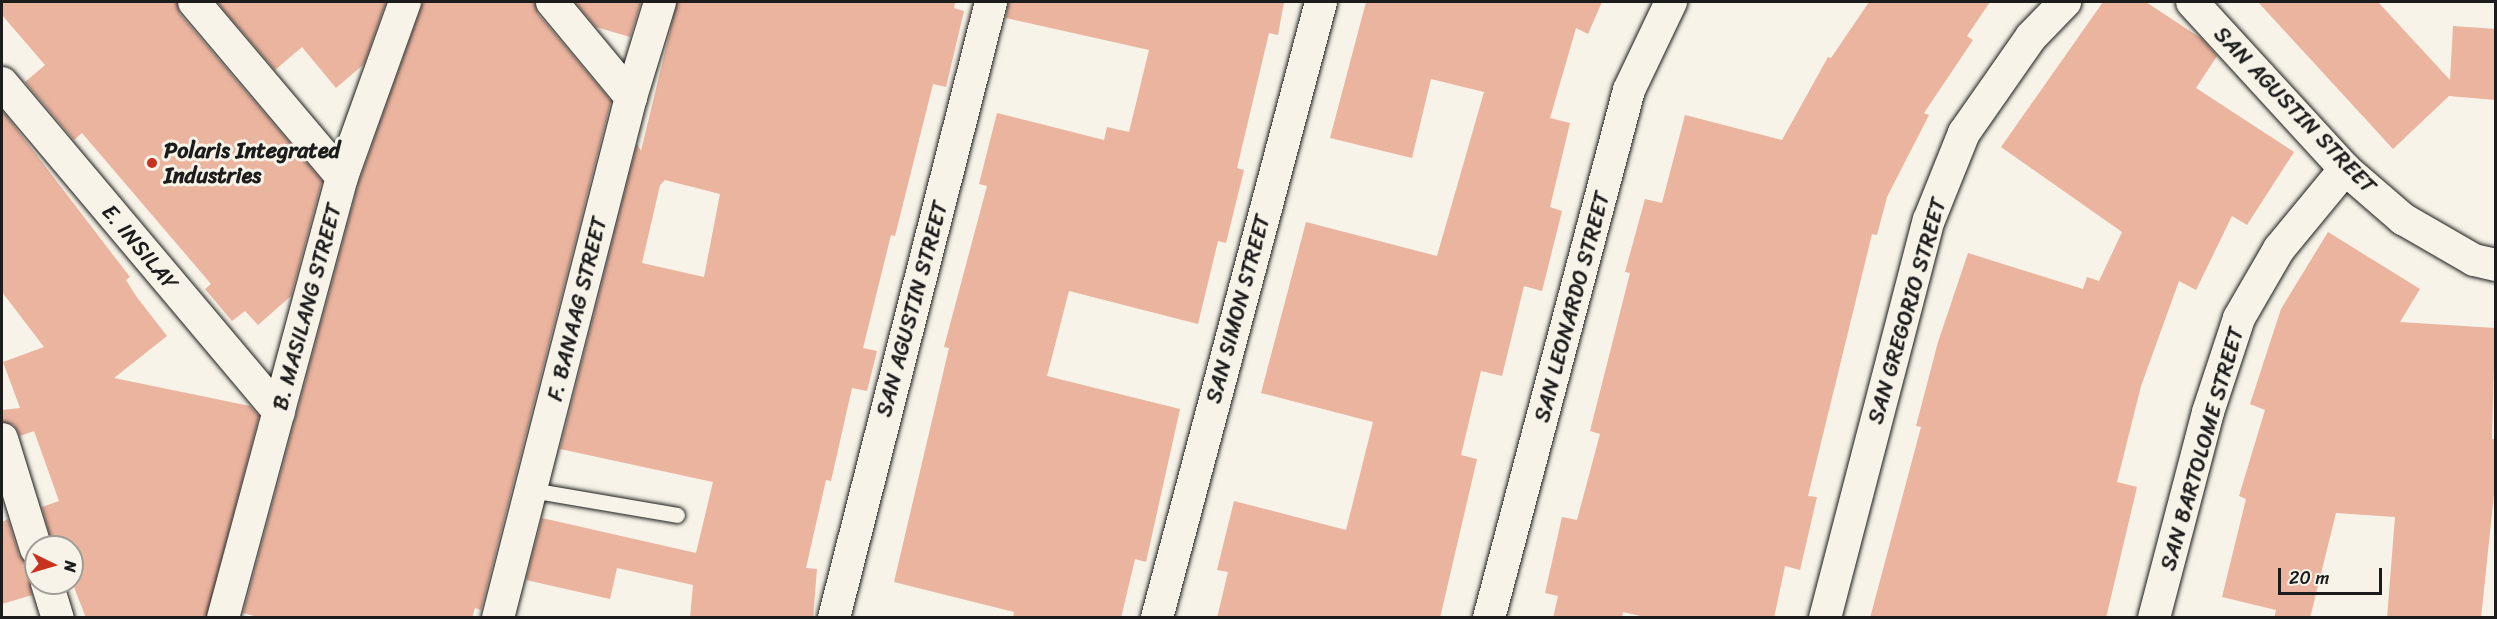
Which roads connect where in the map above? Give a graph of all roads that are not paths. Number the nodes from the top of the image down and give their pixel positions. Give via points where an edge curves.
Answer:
1 (194, 2) edge
2 (405, 2) edge
3 (552, 2) edge
4 (660, 2) edge
5 (992, 2) edge
6 (1321, 2) edge
7 (1671, 2) edge
8 (2065, 2) edge
9 (2192, 2) edge
10 (2, 83) edge
11 (631, 97) junction
12 (2345, 169) junction
13 (342, 177) junction
14 (2496, 265) edge
15 (279, 412) junction
16 (2, 439) edge
17 (531, 490) junction
18 (677, 515) dead end
19 (32, 535) edge
20 (51, 595) edge
21 (58, 618) edge
22 (223, 618) edge
23 (498, 618) edge
24 (834, 618) edge
25 (1157, 618) edge
26 (1489, 618) edge
27 (1825, 618) edge
28 (2154, 618) edge

1 - 13 street
2 - 13 street, B. MASILANG STREET
3 - 11 street
4 - 11 street, F. BANAAG STREET
5 - 24 street, SAN AGUSTIN STREET
6 - 25 street, SAN SIMON STREET
7 - 26 street, SAN LEONARDO STREET via 1629,90
8 - 27 street, SAN GREGORIO STREET via 2031,38 1964,133 1929,220
9 - 12 street, SAN AGUSTIN STREET
10 - 15 street, E. INSILAY
11 - 17 street, F. BANAAG STREET
12 - 14 street, SAN AGUSTIN STREET via 2403,219 2474,260
12 - 28 street, SAN BARTOLOME STREET via 2279,249 2239,318 2208,412
13 - 15 street, B. MASILANG STREET
15 - 22 street, B. MASILANG STREET
16 - 19 street
17 - 18 lane
17 - 23 street, F. BANAAG STREET
20 - 21 street

